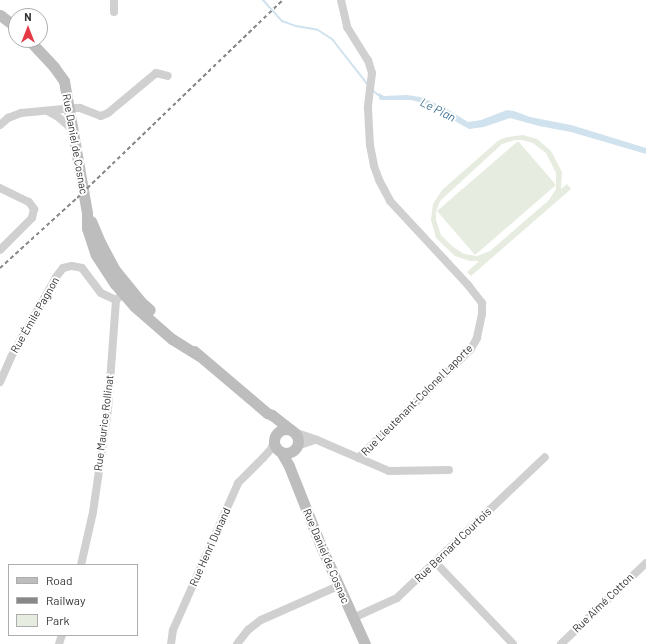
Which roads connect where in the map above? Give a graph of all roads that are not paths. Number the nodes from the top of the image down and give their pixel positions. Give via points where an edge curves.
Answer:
1 (114, 0) edge
2 (342, 2) edge
3 (114, 12) dead end
4 (37, 48) edge
5 (168, 76) dead end
6 (68, 109) junction
7 (44, 111) junction
8 (0, 125) edge
9 (71, 128) junction
10 (0, 188) edge
11 (87, 213) junction
12 (91, 241) junction
13 (0, 250) edge
14 (121, 289) junction
15 (199, 356) junction
16 (0, 382) edge
17 (267, 413) junction
18 (292, 431) junction
19 (317, 440) junction
20 (277, 446) junction
21 (296, 448) junction
22 (545, 457) dead end
23 (358, 458) junction
24 (290, 466) junction
25 (449, 470) dead end
26 (435, 562) junction
27 (646, 563) edge
28 (81, 564) edge
29 (338, 586) junction
30 (353, 618) junction
31 (171, 644) edge
32 (237, 644) edge
33 (365, 644) edge
34 (513, 644) edge
35 (561, 644) edge

1 - 3 street
2 - 23 street, Rue Lieutenant-Colonel Laporte via 347,27 368,60 372,80 369,95 370,145 379,180 390,201 482,303 478,338 471,349
4 - 6 street, Rue Daniel de Cosnac via 64,82
5 - 6 street via 156,73 101,116 80,108
6 - 7 street
6 - 9 street, Rue Daniel de Cosnac
7 - 8 street via 17,115
7 - 9 street via 54,114
9 - 11 street, Rue Daniel de Cosnac
10 - 13 street via 29,202 34,209 32,218
11 - 12 street, Rue Daniel de Cosnac
11 - 14 street, Rue Daniel de Cosnac
12 - 14 street
12 - 14 street, Rue Daniel de Cosnac via 96,255
14 - 15 street, Rue Daniel de Cosnac via 140,301
14 - 15 street, Rue Daniel de Cosnac via 172,339
14 - 16 street, Rue Émile Pagnon via 101,293 82,268 63,268 11,357
14 - 28 street, Rue Maurice Rollinat via 108,409 93,512
15 - 17 street, Rue Daniel de Cosnac
17 - 18 street, Rue Daniel de Cosnac
17 - 20 street, Rue Daniel de Cosnac via 273,425
18 - 19 street
18 - 20 street via 282,430
18 - 21 street via 298,439
19 - 21 street
19 - 23 street
20 - 21 street via 287,453
20 - 24 street, Rue Daniel de Cosnac
20 - 31 street, Rue Henri Dunand via 238,483 173,630
21 - 24 street
22 - 26 street, Rue Bernard Courtois
23 - 25 street via 389,471
24 - 29 street, Rue Daniel de Cosnac
26 - 30 street, Rue Bernard Courtois via 397,598
26 - 34 street
27 - 35 street, Rue Aimé Cotton
29 - 30 street, Rue Daniel de Cosnac
29 - 32 street via 261,620 248,630
30 - 33 street, Rue Daniel de Cosnac

